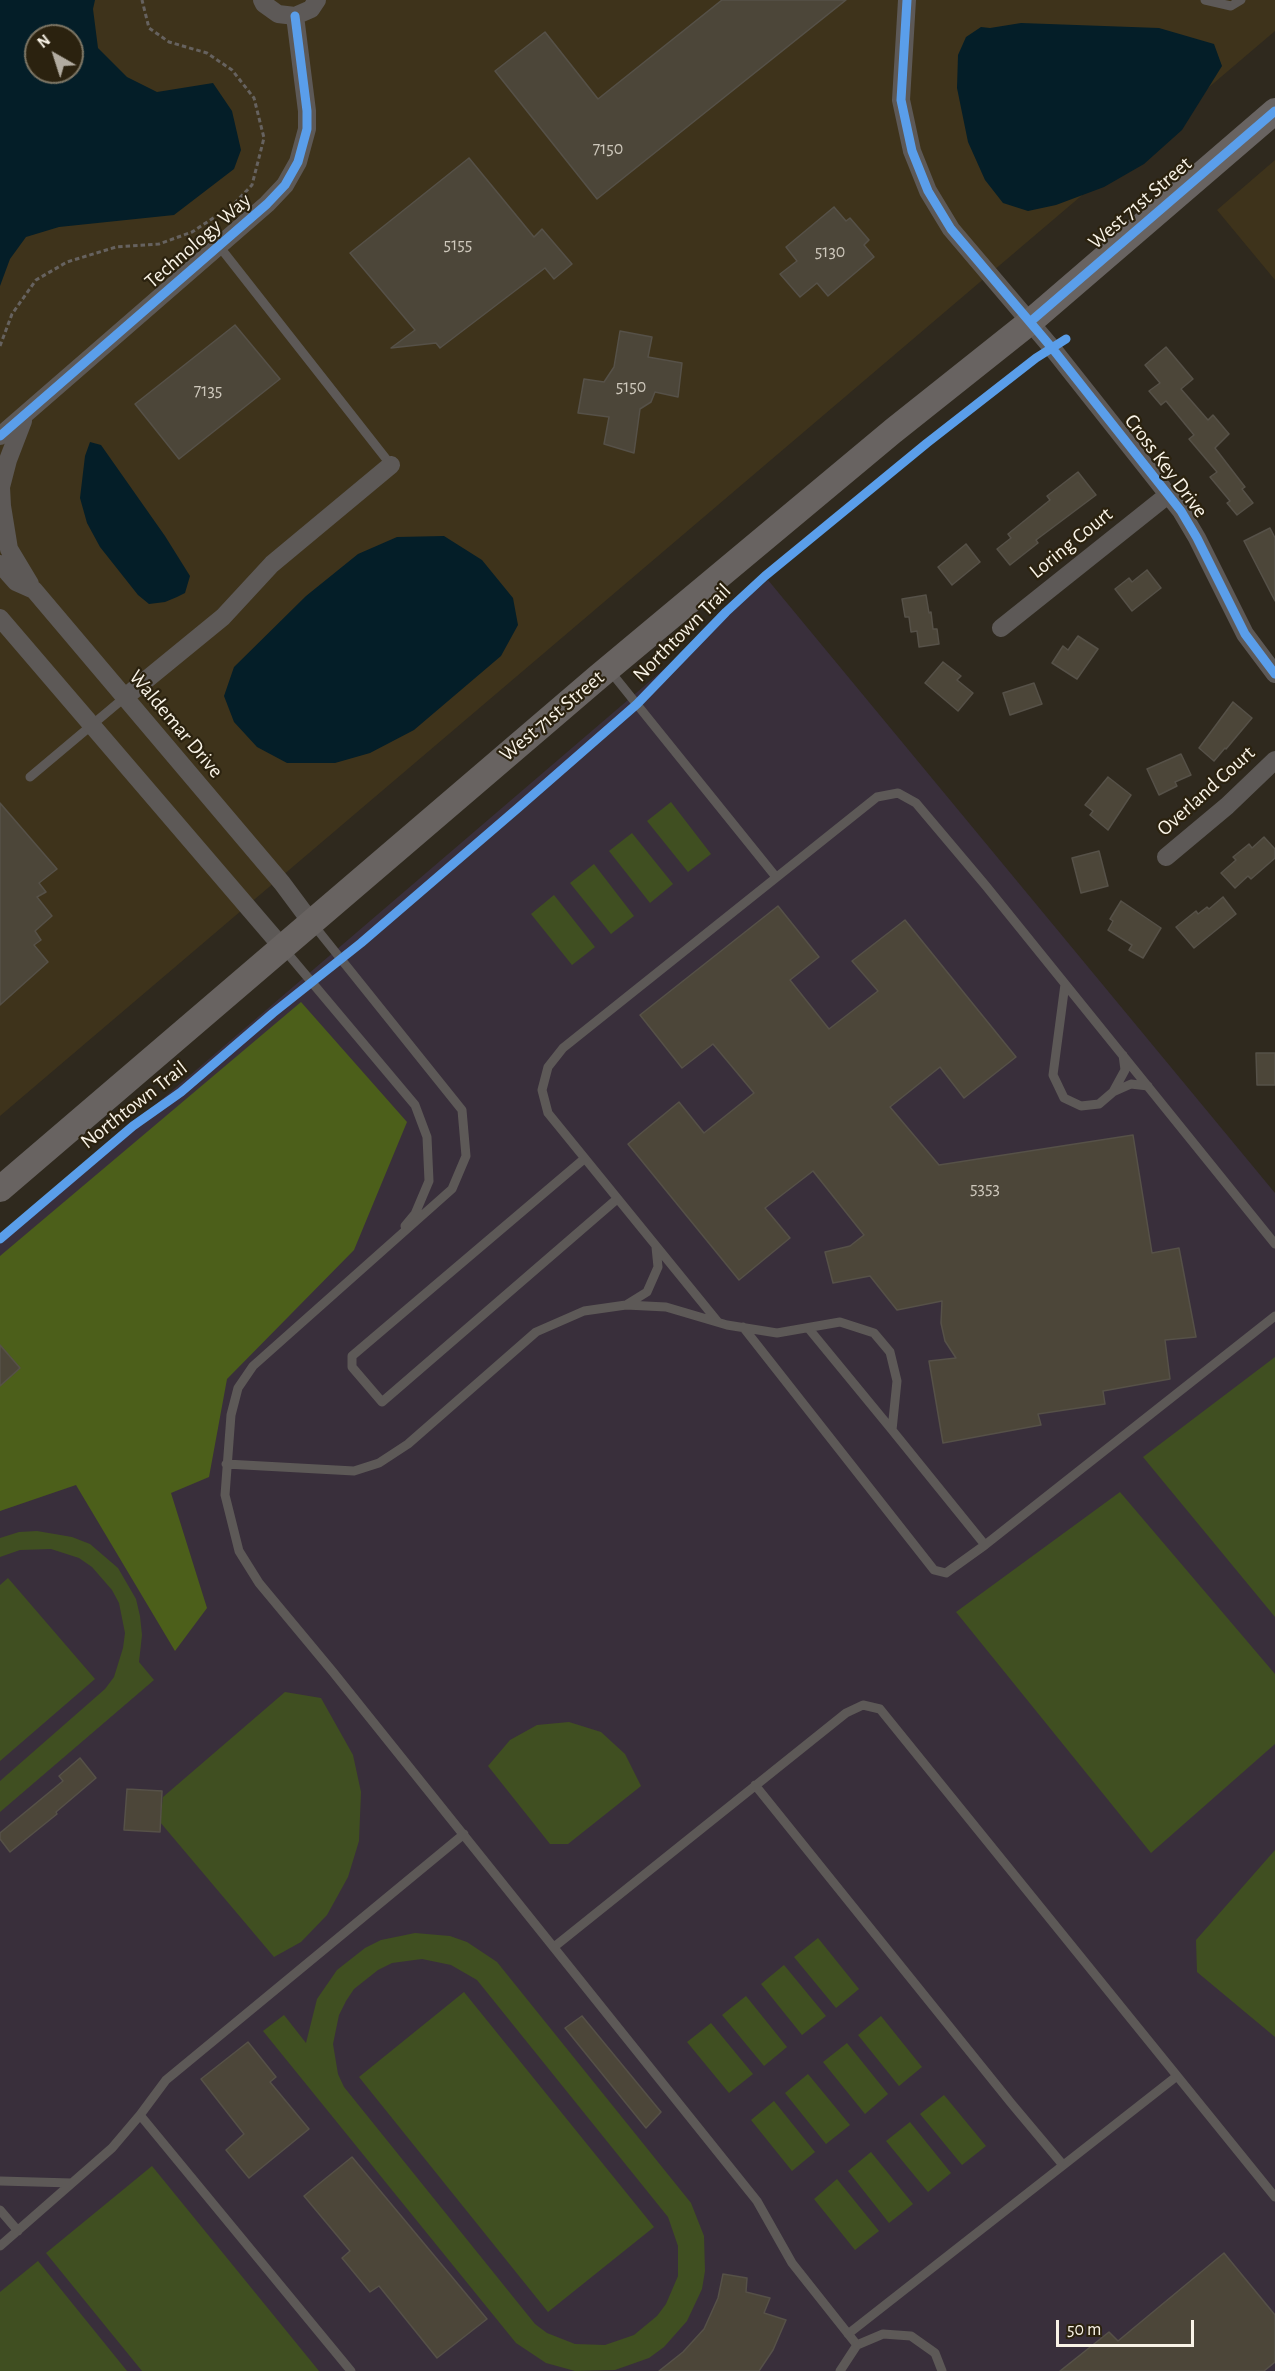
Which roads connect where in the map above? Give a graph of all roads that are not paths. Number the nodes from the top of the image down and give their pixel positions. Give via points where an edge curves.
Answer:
1 (262, 0) edge
2 (317, 0) edge
3 (907, 0) edge
4 (1205, 0) edge
5 (1241, 0) edge
6 (295, 16) junction
7 (1275, 111) edge
8 (219, 246) junction
9 (1030, 322) junction
10 (28, 412) junction
11 (0, 436) edge
12 (391, 465) joint
13 (1169, 494) junction
14 (0, 564) edge
15 (34, 590) junction
16 (1, 620) edge
17 (1001, 628) dead end
18 (608, 669) junction
19 (1275, 674) edge
20 (124, 698) junction
21 (91, 725) junction
22 (1275, 760) edge
23 (30, 777) dead end
24 (1166, 856) dead end
25 (776, 877) junction
26 (311, 922) junction
27 (282, 947) junction
28 (1065, 984) junction
29 (1123, 1054) junction
30 (1148, 1086) junction
31 (1113, 1092) junction
32 (584, 1159) junction
33 (0, 1189) edge
34 (617, 1199) junction
35 (1275, 1244) edge
36 (656, 1246) junction
37 (380, 1255) junction
38 (626, 1305) junction
39 (1275, 1316) edge
40 (718, 1322) junction
41 (743, 1327) junction
42 (810, 1329) junction
43 (892, 1430) junction
44 (226, 1464) junction
45 (985, 1545) junction
46 (755, 1785) junction
47 (464, 1834) junction
48 (554, 1947) junction
49 (1177, 2076) junction
50 (140, 2115) junction
51 (1064, 2165) junction
52 (0, 2181) edge
53 (72, 2183) junction
54 (1275, 2197) edge
55 (0, 2210) edge
56 (18, 2231) junction
57 (0, 2246) edge
58 (848, 2334) junction
59 (857, 2345) junction
60 (351, 2371) edge
61 (840, 2371) edge
62 (942, 2371) edge

1 - 6 street via 278,14
2 - 6 street via 311,9
3 - 9 street, Cross Key Drive via 902,100 917,168 951,229
4 - 5 lane via 1231,6
6 - 8 street, Technology Way via 307,111 301,154 279,191
7 - 9 main road, West 71st Street
8 - 10 street, Technology Way
8 - 12 lane
9 - 13 street, Cross Key Drive
9 - 18 main road, West 71st Street
10 - 11 street, Technology Way
10 - 15 street via 8,460 2,506 9,549
12 - 20 street via 272,564 223,616
13 - 17 street, Loring Court
13 - 19 street, Cross Key Drive via 1197,538 1245,634
14 - 15 street, Waldemar Drive via 16,582
15 - 20 street, Waldemar Drive
16 - 21 street
18 - 25 lane
18 - 26 main road, West 71st Street
20 - 21 lane
20 - 26 street, Waldemar Drive
21 - 23 lane
21 - 27 street
22 - 24 street, Overland Court
25 - 28 lane via 877,797 898,793 916,802
25 - 32 lane via 563,1048 548,1067 542,1090 548,1113
26 - 27 main road, West 71st Street
26 - 37 lane via 462,1110 466,1156 452,1190
27 - 33 main road, West 71st Street
27 - 37 lane via 415,1105 427,1137 429,1181 416,1214
28 - 29 lane
28 - 31 lane via 1053,1075 1064,1098 1081,1106 1099,1104
29 - 30 lane
29 - 31 lane via 1125,1070
30 - 31 lane via 1131,1084
30 - 35 lane
32 - 34 lane
32 - 34 lane via 352,1356 352,1367 381,1402
34 - 36 lane
36 - 38 lane via 658,1267 647,1292
36 - 40 lane
37 - 44 lane via 253,1366 238,1388
38 - 40 lane via 666,1307
38 - 44 lane via 584,1311 536,1332 408,1444 380,1463 354,1471
39 - 45 lane
40 - 41 lane
41 - 42 lane via 777,1333
41 - 45 lane via 934,1570 946,1572
42 - 43 lane
42 - 43 lane via 840,1322 874,1333 890,1352 897,1381
43 - 45 lane
44 - 47 lane via 225,1495 231,1525 239,1551 259,1583
46 - 48 lane
46 - 49 lane via 846,1713 863,1705 880,1709
46 - 51 lane
47 - 48 lane
47 - 50 lane via 166,2080
48 - 58 lane via 757,2201 792,2263
49 - 51 lane
49 - 54 lane
50 - 53 lane via 112,2148
50 - 60 lane
51 - 58 lane
52 - 53 lane
53 - 56 lane
55 - 56 lane
56 - 57 lane
58 - 59 lane
59 - 61 lane
59 - 62 lane via 883,2334 911,2336 935,2353

